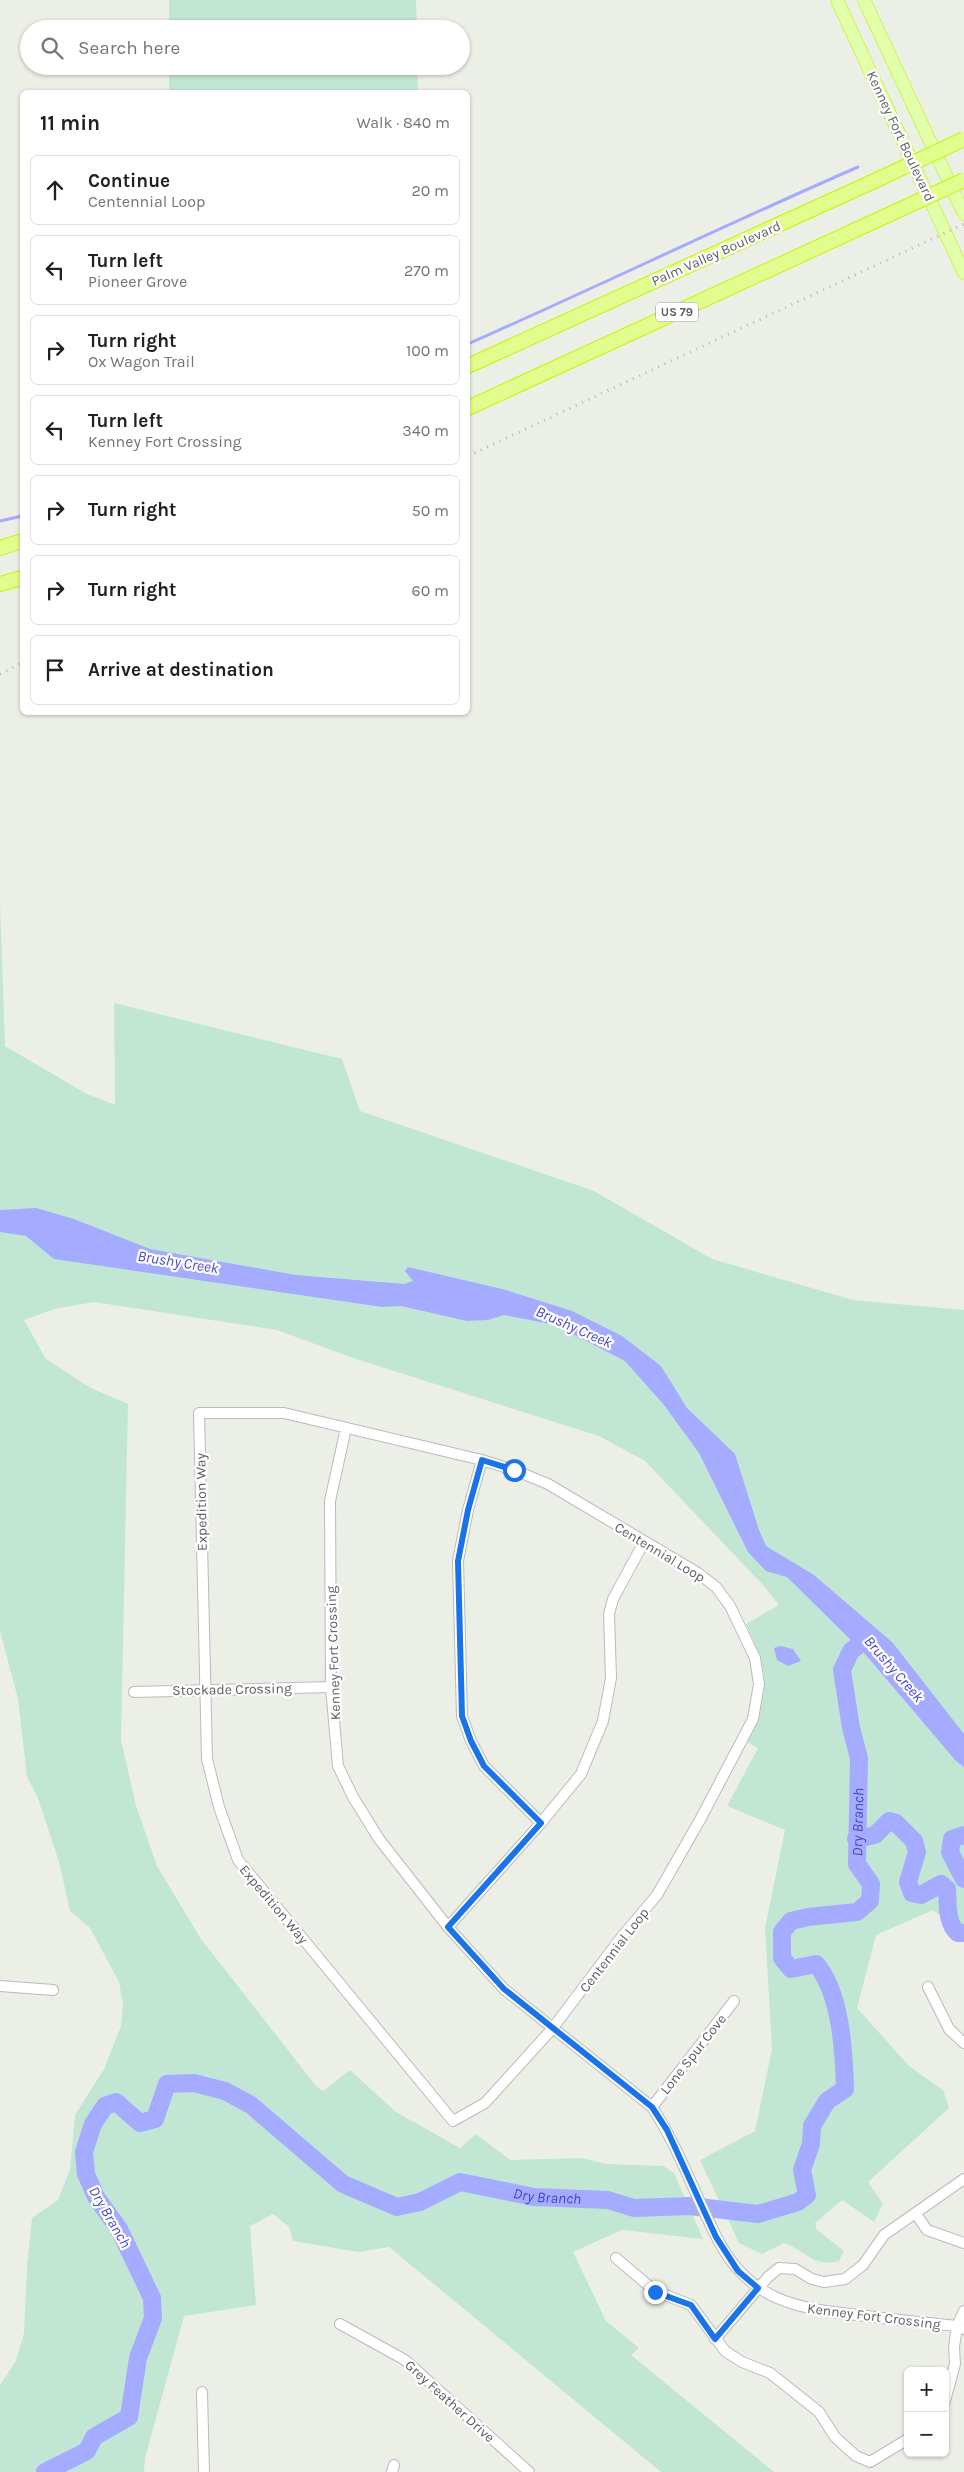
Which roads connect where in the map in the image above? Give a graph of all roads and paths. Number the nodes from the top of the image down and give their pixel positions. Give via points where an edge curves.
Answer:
1 (837, 0) edge
2 (864, 0) edge
3 (964, 139) edge
4 (964, 180) edge
5 (964, 214) edge
6 (964, 272) edge
7 (470, 365) edge
8 (470, 407) edge
9 (20, 542) edge
10 (0, 548) edge
11 (20, 579) edge
12 (0, 584) edge
13 (199, 1413) joint
14 (346, 1428) junction
15 (482, 1460) junction
16 (644, 1542) junction
17 (331, 1687) junction
18 (205, 1690) junction
19 (134, 1692) dead end
20 (541, 1823) junction
21 (448, 1927) junction
22 (0, 1986) edge
23 (928, 1987) dead end
24 (53, 1990) dead end
25 (734, 2001) dead end
26 (552, 2029) junction
27 (964, 2044) edge
28 (652, 2107) junction
29 (964, 2179) edge
30 (916, 2214) junction
31 (964, 2243) edge
32 (616, 2258) dead end
33 (758, 2288) junction
34 (964, 2311) edge
35 (340, 2324) dead end
36 (961, 2328) edge
37 (715, 2339) junction
38 (949, 2386) edge
39 (202, 2392) dead end
40 (904, 2441) edge
41 (204, 2472) edge
42 (529, 2472) edge

1 - 6 main road, Kenney Fort Boulevard
2 - 5 main road, Kenney Fort Boulevard
3 - 7 highway, Palm Valley Boulevard, bridge
4 - 8 highway, US 79, bridge
9 - 10 highway
11 - 12 highway
13 - 14 street, Centennial Loop via 284,1413
13 - 18 street, Expedition Way
14 - 15 street, Centennial Loop
14 - 17 street, Kenney Fort Crossing via 330,1501
15 - 16 street, Centennial Loop via 548,1484
15 - 20 street via 458,1561 462,1716 484,1766
16 - 20 street via 613,1599 610,1614 611,1678 603,1720 581,1774
16 - 26 street, Centennial Loop via 704,1578 716,1587 730,1606 756,1658 759,1684 753,1719 702,1818 657,1895
17 - 18 street, Stockade Crossing
17 - 21 street, Kenney Fort Crossing via 338,1766 352,1797 379,1839
18 - 19 street, Stockade Crossing
18 - 26 street, Expedition Way via 207,1759 219,1807 238,1860 453,2121 485,2103
20 - 21 street
21 - 26 street, Kenney Fort Crossing via 504,1989
22 - 24 street
23 - 27 street via 946,2023
25 - 28 street, Lone Spur Cove
26 - 28 street, Kenney Fort Crossing
28 - 33 street, Kenney Fort Crossing via 685,2166 716,2237 738,2271
29 - 30 street
30 - 31 street via 927,2230
30 - 33 street via 884,2235 863,2265 844,2279 824,2282 786,2266 772,2272
32 - 37 street via 655,2292 691,2305
33 - 36 street, Kenney Fort Crossing via 793,2305
33 - 37 street
34 - 36 street
35 - 42 street, Grey Feather Drive via 405,2360
36 - 38 street via 954,2347 955,2364
37 - 40 street via 725,2351 770,2373 819,2412 835,2438 856,2456 870,2462
39 - 41 street

